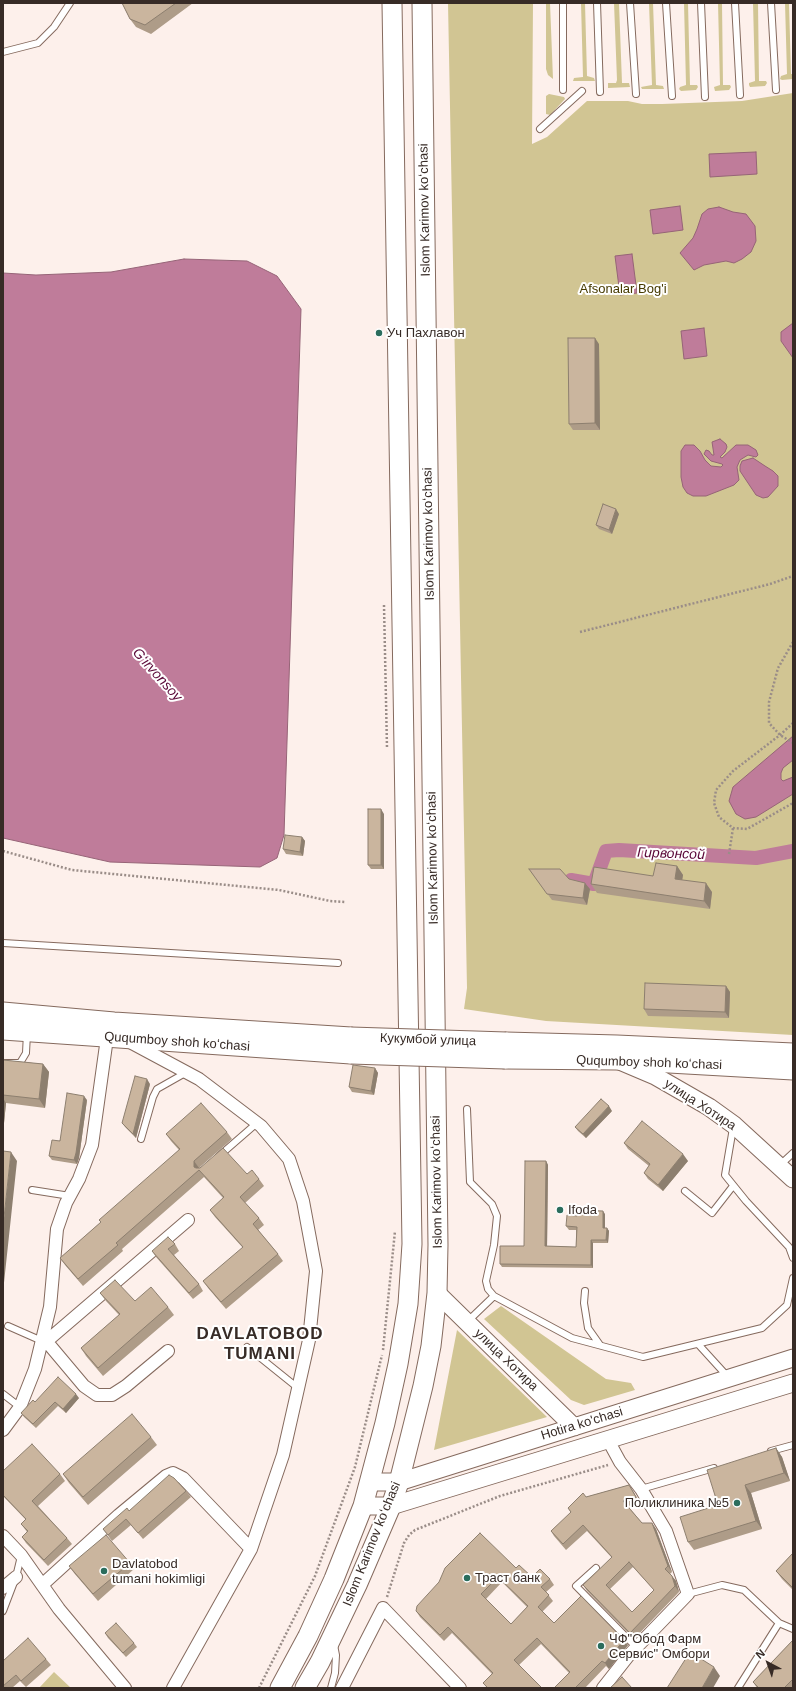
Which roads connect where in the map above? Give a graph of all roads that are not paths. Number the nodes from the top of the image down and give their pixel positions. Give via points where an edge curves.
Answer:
1 (70, 3) edge
2 (392, 3) edge
3 (422, 3) edge
4 (563, 3) edge
5 (597, 3) edge
6 (630, 3) edge
7 (666, 3) edge
8 (701, 3) edge
9 (735, 3) edge
10 (771, 3) edge
11 (3, 52) edge
12 (563, 90) dead end
13 (776, 90) dead end
14 (582, 91) dead end
15 (600, 92) dead end
16 (636, 94) dead end
17 (740, 94) dead end
18 (672, 96) dead end
19 (705, 97) dead end
20 (540, 129) dead end
21 (3, 943) edge
22 (338, 964) dead end
23 (3, 1012) edge
24 (3, 1030) edge
25 (27, 1032) junction
26 (115, 1038) junction
27 (351, 1046) junction
28 (505, 1050) junction
29 (793, 1053) edge
30 (616, 1060) junction
31 (3, 1063) edge
32 (793, 1070) edge
33 (187, 1072) junction
34 (467, 1109) dead end
35 (257, 1123) junction
36 (734, 1125) junction
37 (141, 1139) dead end
38 (793, 1153) edge
39 (213, 1161) edge
40 (779, 1166) junction
41 (793, 1179) edge
42 (733, 1186) junction
43 (32, 1190) dead end
44 (685, 1191) dead end
45 (70, 1196) junction
46 (188, 1220) dead end
47 (793, 1258) edge
48 (793, 1278) edge
49 (586, 1291) dead end
50 (437, 1293) junction
51 (494, 1296) junction
52 (466, 1322) junction
53 (8, 1326) dead end
54 (43, 1343) junction
55 (698, 1344) junction
56 (600, 1346) junction
57 (247, 1347) dead end
58 (168, 1351) dead end
59 (793, 1358) edge
60 (729, 1378) junction
61 (793, 1383) edge
62 (298, 1388) junction
63 (3, 1394) edge
64 (20, 1407) junction
65 (574, 1427) junction
66 (3, 1430) edge
67 (608, 1440) junction
68 (793, 1445) edge
69 (763, 1454) edge
70 (717, 1467) edge
71 (370, 1482) junction
72 (399, 1482) junction
73 (641, 1489) junction
74 (362, 1506) junction
75 (391, 1506) junction
76 (3, 1536) edge
77 (251, 1549) junction
78 (21, 1555) junction
79 (596, 1568) dead end
80 (16, 1577) junction
81 (42, 1586) junction
82 (3, 1588) edge
83 (688, 1594) junction
84 (3, 1611) edge
85 (779, 1623) junction
86 (793, 1629) edge
87 (332, 1637) junction
88 (637, 1648) junction
89 (125, 1688) edge
90 (173, 1688) edge
91 (280, 1688) edge
92 (305, 1688) edge
93 (331, 1688) edge
94 (342, 1688) edge
95 (460, 1688) edge
96 (603, 1688) edge
97 (738, 1688) edge

1 - 11 lane via 54,27 38,43
2 - 71 main road, Islom Karimov koʻchasi via 390,334 412,1244 404,1333
3 - 50 main road, Islom Karimov koʻchasi
4 - 12 lane
5 - 15 lane
6 - 16 lane
7 - 18 lane
8 - 19 lane
9 - 17 lane
10 - 13 lane
14 - 20 lane
21 - 22 lane
23 - 27 main road, Ququmboy shoh koʻchasi
24 - 25 main road, Ququmboy shoh koʻchasi
25 - 26 main road, Ququmboy shoh koʻchasi
25 - 31 lane via 26,1053 20,1064
26 - 27 main road, Ququmboy shoh koʻchasi
26 - 33 street
26 - 45 street via 92,1145
27 - 28 main road, Кукумбой улица, bridge
28 - 29 main road, Ququmboy shoh koʻchasi via 617,1045
28 - 30 main road, Ququmboy shoh koʻchasi
30 - 32 main road, Ququmboy shoh koʻchasi
30 - 36 main road, улица Хотира via 683,1091
33 - 35 street
33 - 37 lane via 157,1089
34 - 51 lane via 470,1182 492,1204 497,1216 486,1281 488,1290
35 - 39 lane
35 - 62 street via 289,1159 303,1201 316,1271 309,1340
36 - 40 main road, улица Хотира
36 - 42 lane via 725,1175
38 - 40 lane
40 - 41 main road, улица Хотира
42 - 44 lane via 712,1213
42 - 47 lane via 789,1247
43 - 45 lane
45 - 54 street via 57,1229 50,1307
46 - 54 street
48 - 55 lane via 786,1305 762,1328
49 - 56 lane via 584,1303 588,1328
50 - 52 main road, улица Хотира
50 - 72 main road, Islom Karimov koʻchasi via 423,1386
51 - 52 lane
51 - 56 lane via 572,1338
52 - 65 main road, улица Хотира
53 - 54 lane
54 - 58 street via 84,1386 97,1395 112,1395
54 - 64 street via 36,1369
55 - 56 lane via 643,1357
55 - 60 lane
57 - 62 lane
59 - 60 main road, Hotira ko'chasi
60 - 65 main road, Hotira ko'chasi
61 - 67 main road, Hotira ko'chasi
62 - 77 street via 284,1455
63 - 64 lane
64 - 66 street
65 - 72 main road, Hotira ko'chasi
67 - 73 street via 620,1462
67 - 75 main road, Hotira ko'chasi
68 - 69 lane
70 - 73 lane
71 - 72 main road, Hotira ko'chasi
71 - 74 main road, Islom Karimov koʻchasi
72 - 75 main road, Islom Karimov koʻchasi
73 - 83 street via 666,1531
74 - 75 main road, Hotira ko'chasi
74 - 91 main road, Islom Karimov koʻchasi via 327,1594
75 - 87 main road, Islom Karimov koʻchasi via 358,1585
76 - 78 street
77 - 81 street via 183,1478 173,1473 119,1515
77 - 90 street
78 - 80 lane
78 - 81 street
79 - 88 lane via 576,1586
80 - 82 street
80 - 84 lane
81 - 89 street
83 - 85 lane via 722,1584 744,1590
83 - 88 street
85 - 86 lane
85 - 97 lane
87 - 92 main road, Islom Karimov koʻchasi
87 - 93 lane via 336,1655
88 - 96 street
94 - 95 street via 383,1608

